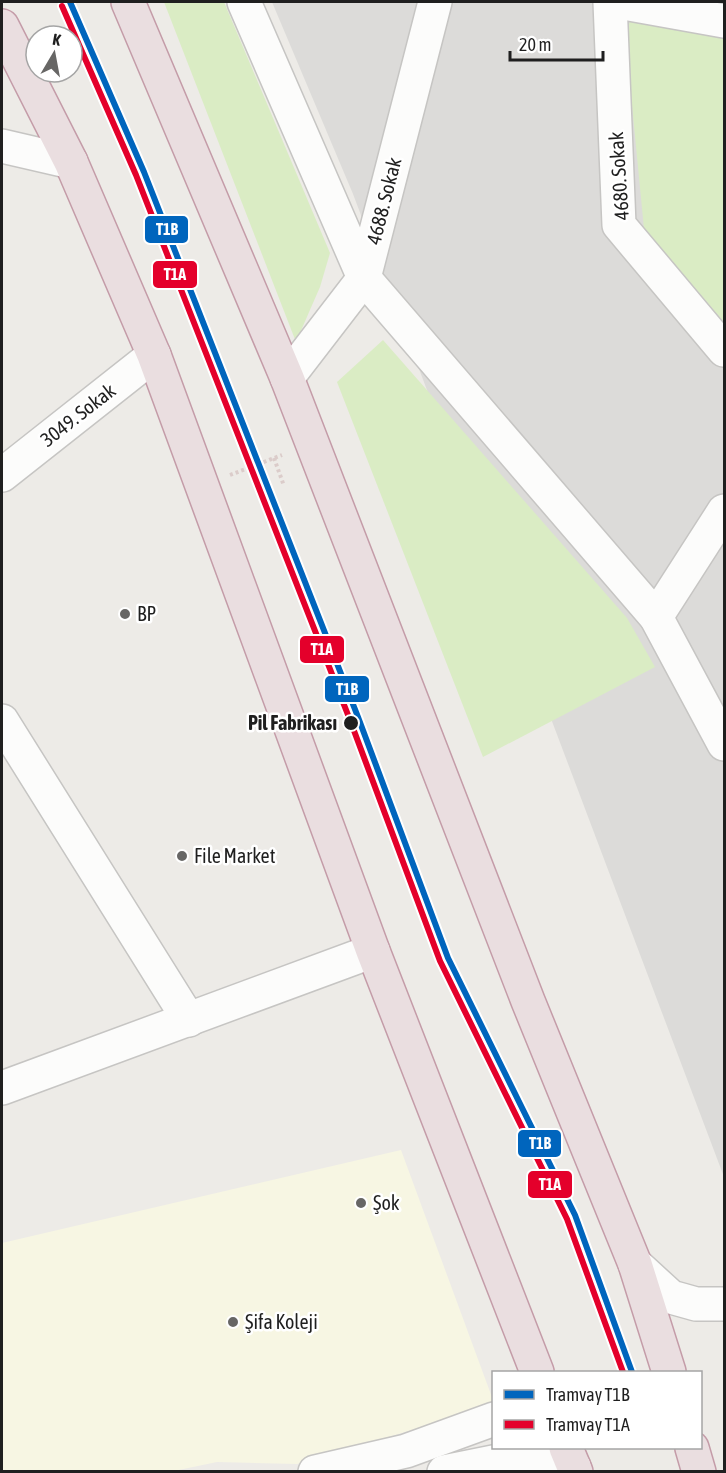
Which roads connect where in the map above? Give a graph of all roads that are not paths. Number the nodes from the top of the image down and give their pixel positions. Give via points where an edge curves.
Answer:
1 (128, 2) edge
2 (244, 2) edge
3 (435, 2) edge
4 (610, 2) edge
5 (618, 2) edge
6 (710, 13) edge
7 (2, 26) edge
8 (2, 146) edge
9 (71, 162) junction
10 (364, 278) junction
11 (724, 350) edge
12 (154, 355) junction
13 (286, 378) junction
14 (2, 475) edge
15 (724, 511) edge
16 (656, 617) junction
17 (2, 721) edge
18 (724, 744) edge
19 (373, 951) junction
20 (189, 1020) junction
21 (2, 1089) edge
22 (635, 1264) junction
23 (724, 1304) edge
24 (535, 1370) edge
25 (669, 1371) edge
26 (492, 1420) edge
27 (692, 1449) edge
28 (410, 1461) edge
29 (572, 1462) edge
30 (315, 1472) edge
31 (444, 1472) edge
32 (699, 1472) edge

1 - 13 highway
2 - 10 street
3 - 10 street, 4688. Sokak
4 - 11 street, 4680. Sokak via 619,225
5 - 6 street
7 - 9 highway
8 - 9 street
9 - 12 highway
10 - 13 street, 4688. Sokak
10 - 16 street
12 - 14 street, 3049. Sokak
12 - 19 highway
13 - 22 highway
15 - 16 street
16 - 18 street
17 - 20 street
19 - 20 street
19 - 24 highway
20 - 21 street
22 - 23 street via 671,1297 696,1304
22 - 25 highway
26 - 28 street
27 - 32 highway
28 - 30 street
29 - 31 street via 523,1456

